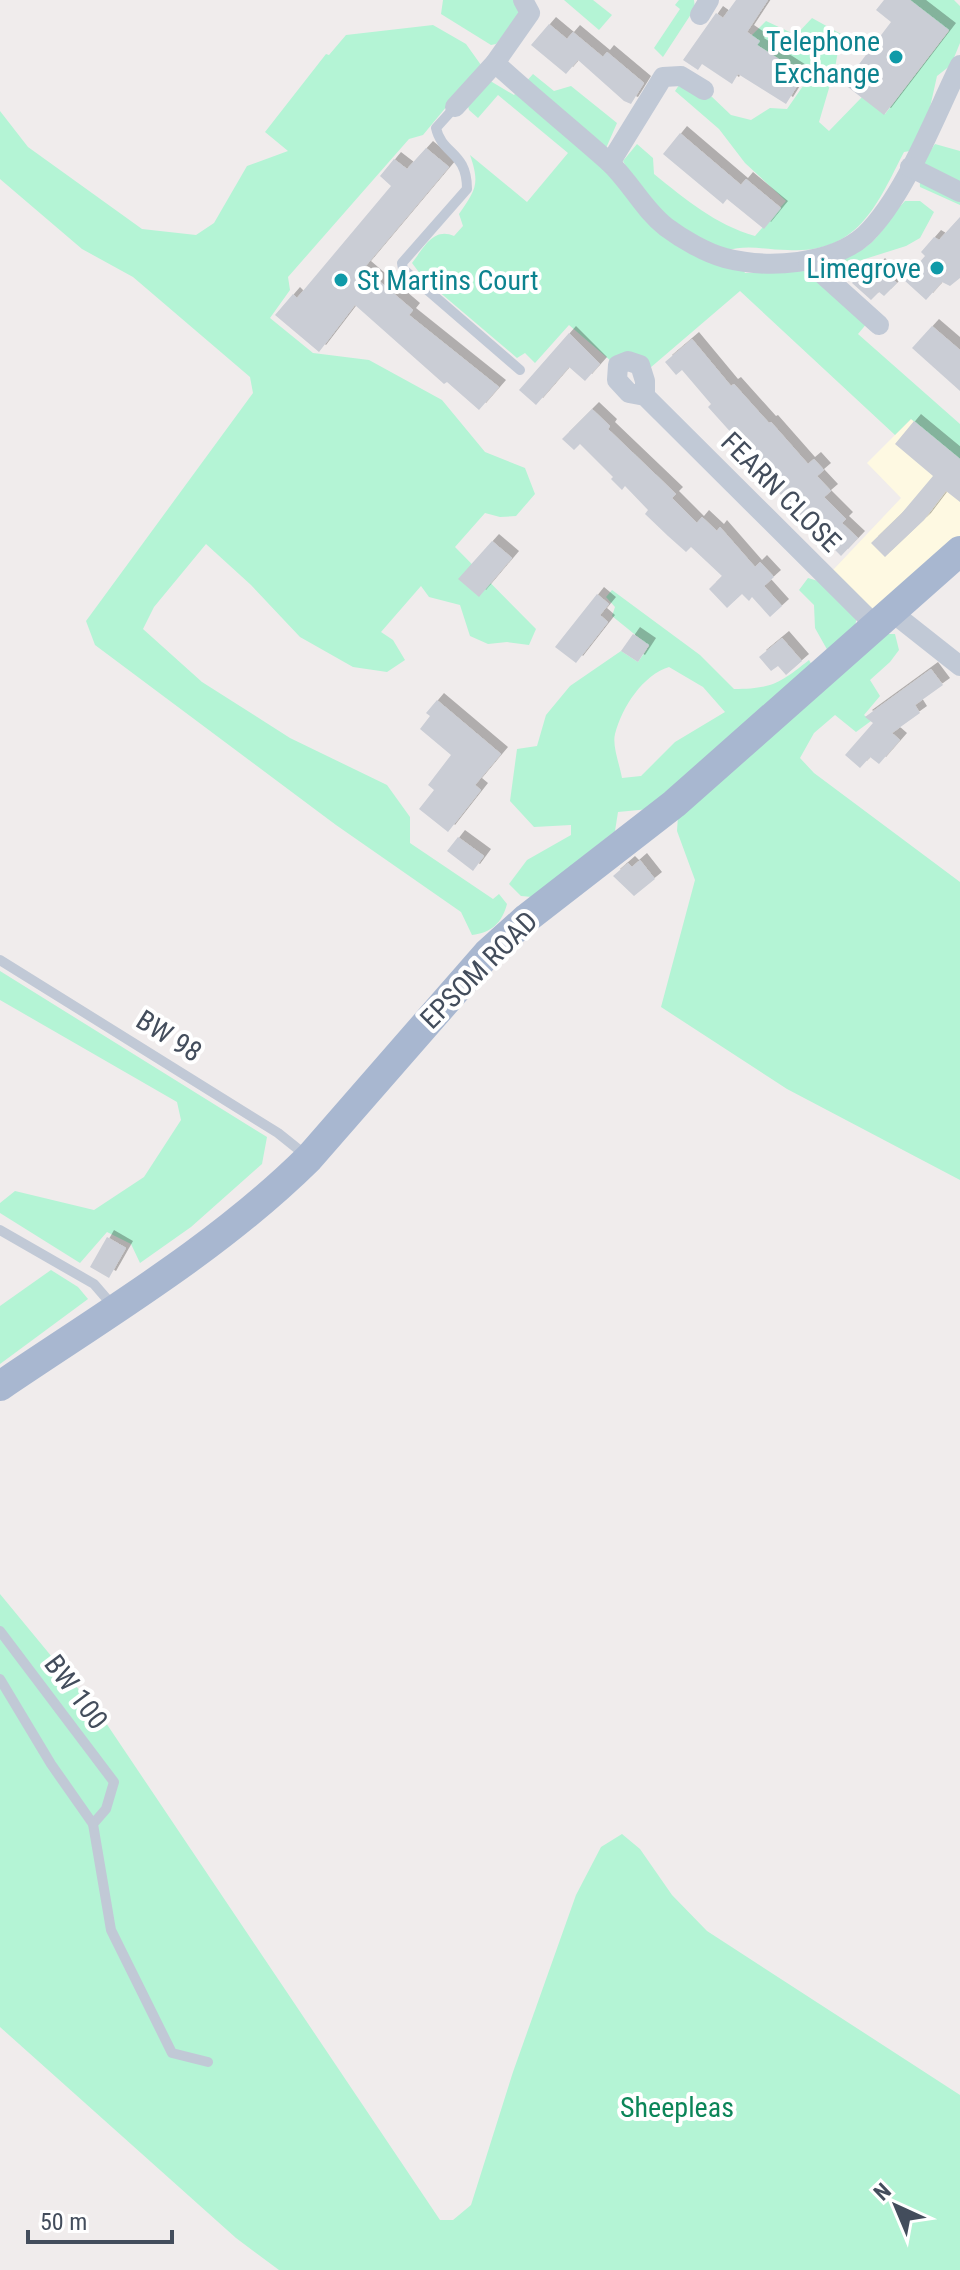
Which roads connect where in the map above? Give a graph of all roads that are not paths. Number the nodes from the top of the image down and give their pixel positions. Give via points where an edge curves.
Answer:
1 (523, 0) edge
2 (495, 63) junction
3 (960, 65) edge
4 (704, 90) dead end
5 (455, 107) joint
6 (610, 163) junction
7 (910, 167) junction
8 (960, 192) edge
9 (808, 261) junction
10 (879, 325) dead end
11 (520, 370) dead end
12 (645, 396) dead end
13 (960, 551) edge
14 (885, 620) junction
15 (960, 666) edge
16 (0, 960) edge
17 (309, 1158) junction
18 (0, 1230) edge
19 (115, 1308) junction
20 (0, 1386) edge
21 (0, 1631) edge
22 (0, 1679) edge
23 (93, 1824) junction
24 (208, 2062) dead end

1 - 2 street via 530,13
2 - 5 street
2 - 6 street
3 - 7 street
4 - 6 street via 681,76 663,77
5 - 11 lane via 436,128 438,139 460,159 467,189 402,263 403,269
6 - 9 street via 666,227 723,258
7 - 8 street
7 - 9 street via 864,235 841,252
9 - 10 street
12 - 14 street, FEARN CLOSE
13 - 14 main road, EPSOM ROAD
14 - 15 street, FEARN CLOSE
14 - 17 main road, EPSOM ROAD via 674,804 487,954
16 - 17 lane, BW 98 via 278,1133
17 - 19 main road, EPSOM ROAD via 234,1225
18 - 19 lane via 94,1284
19 - 20 main road, EPSOM ROAD
21 - 23 lane, BW 100 via 114,1782 106,1809
22 - 23 lane
23 - 24 lane via 111,1930 172,2053

